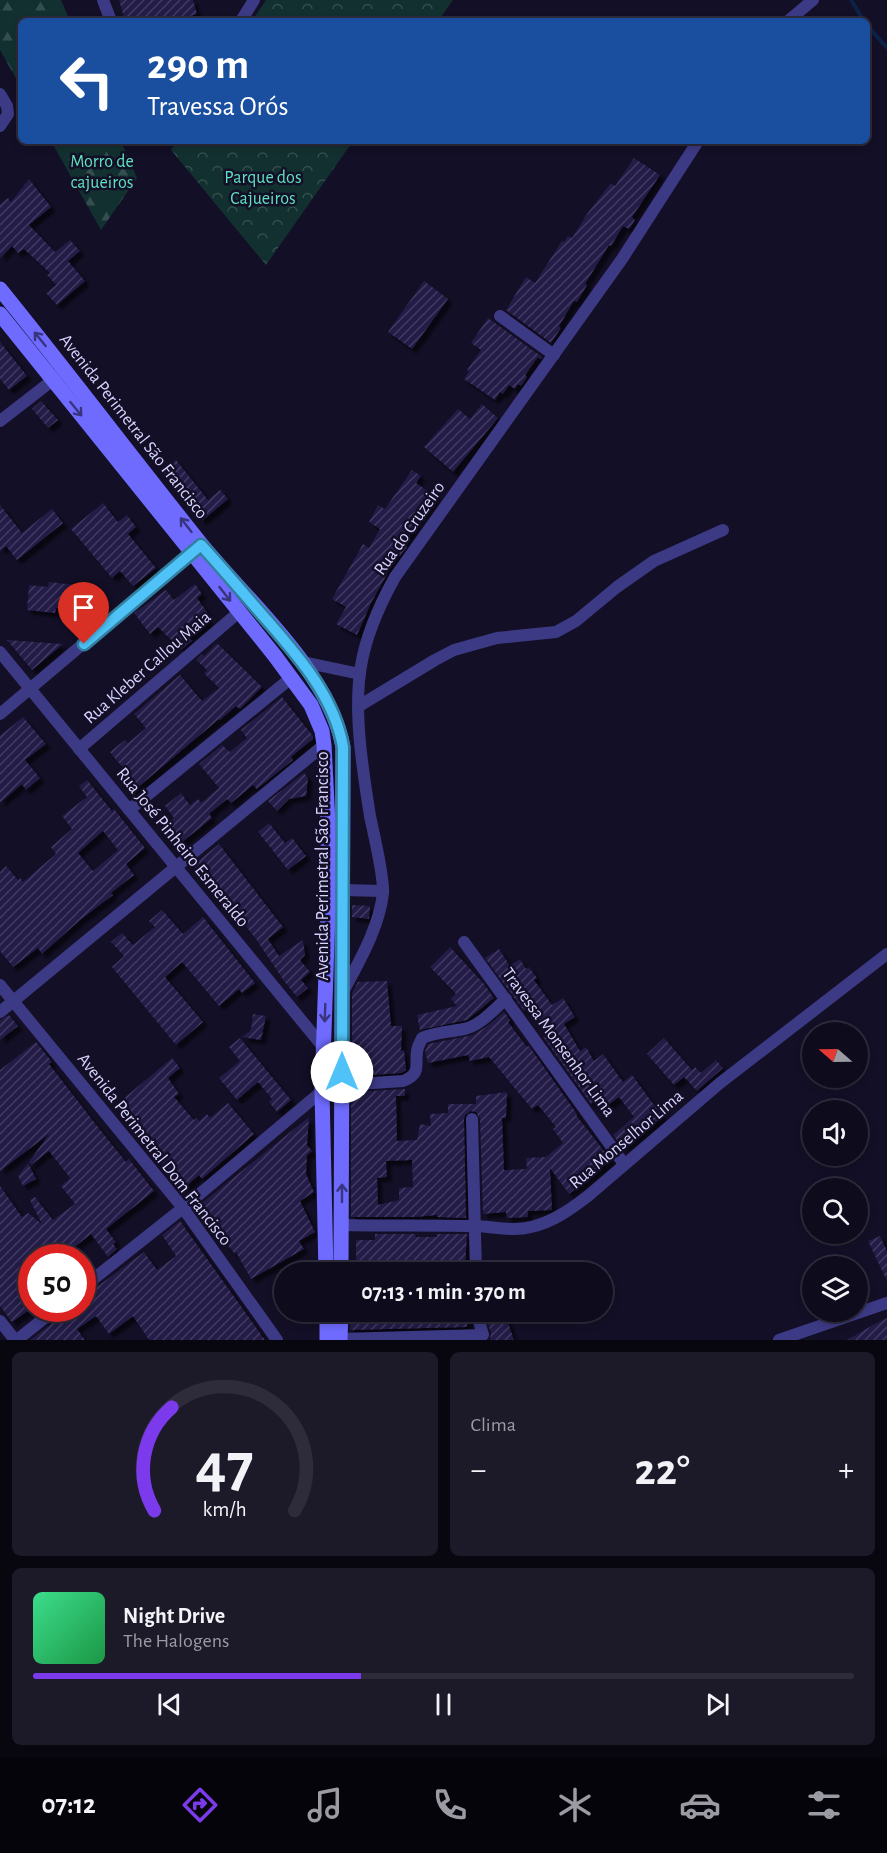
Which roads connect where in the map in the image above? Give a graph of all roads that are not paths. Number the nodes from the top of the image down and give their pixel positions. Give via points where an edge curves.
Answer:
1 (102, 0) edge
2 (254, 0) edge
3 (813, 0) edge
4 (110, 18) edge
5 (243, 18) edge
6 (792, 18) edge
7 (0, 94) edge
8 (0, 125) edge
9 (696, 144) edge
10 (0, 289) edge
11 (0, 314) edge
12 (500, 316) dead end
13 (554, 355) junction
14 (66, 370) junction
15 (53, 380) junction
16 (0, 421) edge
17 (723, 530) dead end
18 (197, 549) junction
19 (239, 612) junction
20 (0, 652) edge
21 (303, 662) junction
22 (360, 674) junction
23 (291, 678) junction
24 (30, 690) junction
25 (359, 706) junction
26 (0, 714) edge
27 (324, 745) junction
28 (79, 749) junction
29 (129, 810) junction
30 (175, 867) junction
31 (343, 890) junction
32 (383, 891) junction
33 (464, 942) dead end
34 (887, 954) edge
35 (0, 985) edge
36 (341, 995) junction
37 (506, 999) junction
38 (13, 1002) junction
39 (0, 1012) edge
40 (324, 1048) junction
41 (342, 1060) junction
42 (342, 1085) junction
43 (322, 1090) junction
44 (472, 1119) dead end
45 (624, 1164) junction
46 (183, 1208) junction
47 (342, 1225) junction
48 (475, 1226) junction
49 (326, 1262) edge
50 (341, 1262) edge
51 (476, 1262) edge
52 (96, 1277) edge
53 (887, 1303) edge
54 (0, 1321) edge
55 (39, 1322) edge
56 (327, 1322) edge
57 (341, 1322) edge
58 (479, 1322) edge
59 (16, 1340) edge
60 (277, 1340) edge
61 (327, 1340) edge
62 (340, 1340) edge
63 (779, 1340) edge

1 - 4 street
2 - 5 street
3 - 6 street
7 - 8 street via 8,114
9 - 13 street, Rua do Cruzeiro
14 -> 10 main road, Avenida Perimetral São Francisco
11 - 15 main road, Avenida Perimetral São Francisco
12 - 13 street
13 - 22 street, Rua do Cruzeiro via 395,577 368,639
14 - 15 street
18 -> 14 main road, Avenida Perimetral São Francisco
15 - 16 street
15 -> 18 main road, Avenida Perimetral São Francisco
17 - 25 street via 654,561 556,632 497,638 454,650
18 -> 19 main road, Avenida Perimetral São Francisco
18 - 21 main road, Avenida Perimetral São Francisco
18 - 24 street
19 - 23 main road, Avenida Perimetral São Francisco
19 - 28 street, Rua Kleber Callou Maia
20 - 24 street, Rua José Pinheiro Esmeraldo
21 - 22 street
21 - 31 main road, Avenida Perimetral São Francisco via 332,709 343,747
22 - 25 street, Rua do Cruzeiro
23 - 27 main road, Avenida Perimetral São Francisco via 317,718
23 - 29 street
24 - 26 street
24 - 28 street, Rua José Pinheiro Esmeraldo
25 - 32 street, Rua do Cruzeiro via 362,759
27 - 30 street
27 -> 40 main road, Avenida Perimetral São Francisco via 328,823
28 - 29 street, Rua José Pinheiro Esmeraldo
29 - 30 street, Rua José Pinheiro Esmeraldo
30 - 38 street
30 - 40 street, Rua José Pinheiro Esmeraldo
31 - 32 street
31 - 36 main road, Avenida Perimetral São Francisco
32 - 36 street, Rua do Cruzeiro via 374,927
33 - 37 street, Travessa Monsenhor Lima
34 - 45 street, Rua Monselhor Lima via 720,1083
35 - 38 street, Avenida Perimetral Dom Francisco
36 - 41 main road, Avenida Perimetral São Francisco
37 - 42 street via 466,1029 422,1038 416,1071 408,1079
37 - 45 street, Travessa Monsenhor Lima
38 - 39 street
38 - 46 street, Avenida Perimetral Dom Francisco
40 - 41 street, Rua José Pinheiro Esmeraldo
40 - 43 main road, Avenida Perimetral São Francisco
41 - 42 main road, Avenida Perimetral São Francisco
47 -> 42 main road, Avenida Perimetral São Francisco
43 - 46 street
43 - 49 main road, Avenida Perimetral São Francisco
44 - 48 street
45 - 48 street, Rua Monselhor Lima via 567,1211 540,1224 518,1229
46 - 52 street
46 - 60 street, Avenida Perimetral Dom Francisco
47 - 48 street, Rua Monselhor Lima
47 - 50 main road, Avenida Perimetral São Francisco
48 - 51 street
53 - 63 street
54 - 59 street
55 - 59 street
56 - 61 main road
57 - 62 main road
58 - 62 street via 483,1335

